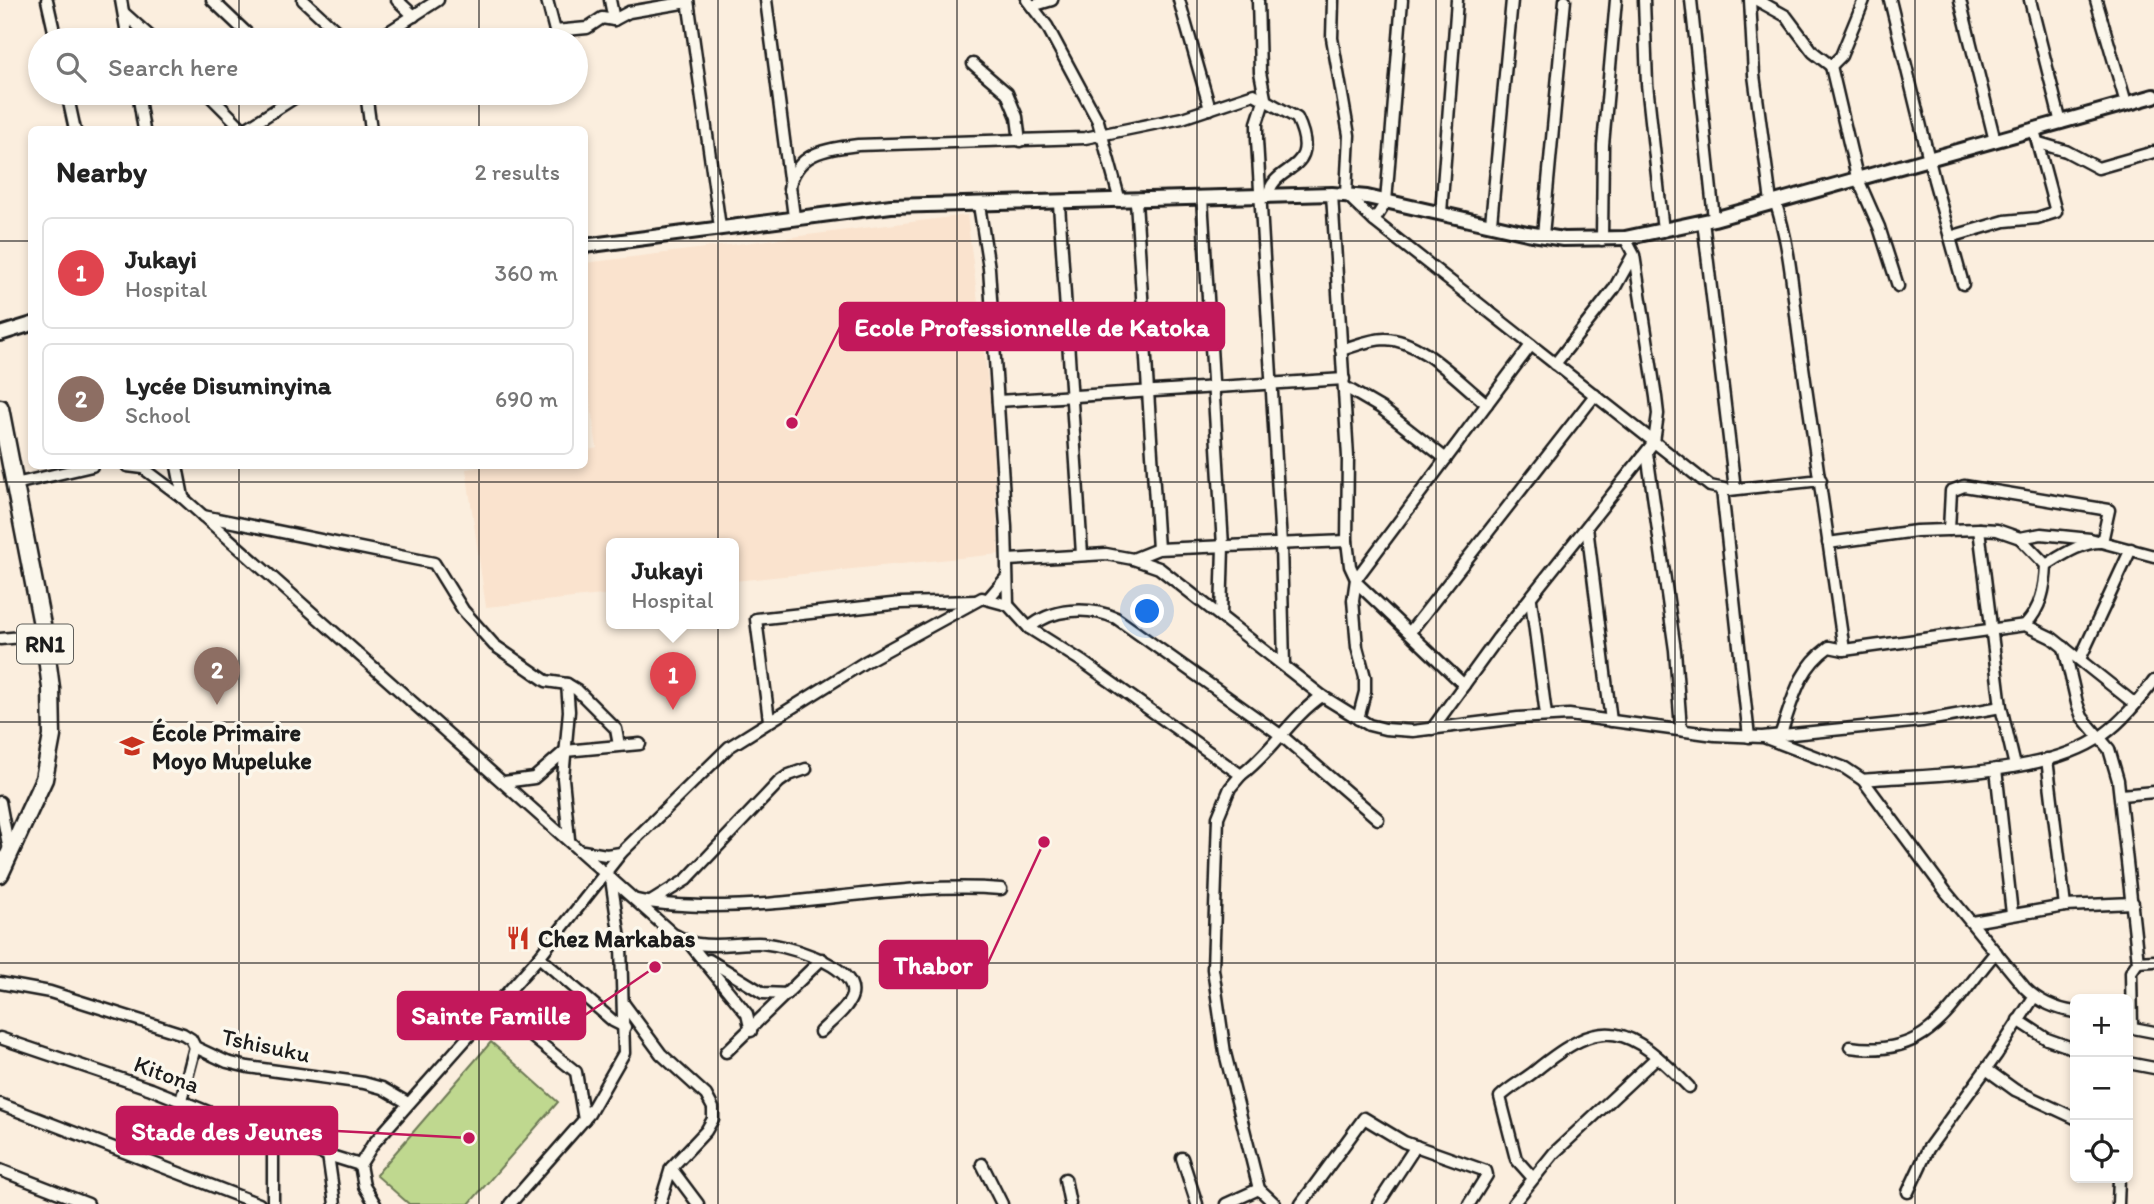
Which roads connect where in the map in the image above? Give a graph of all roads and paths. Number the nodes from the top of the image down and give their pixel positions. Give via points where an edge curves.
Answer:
1 (47, 0) edge
2 (121, 0) edge
3 (212, 0) edge
4 (303, 0) edge
5 (397, 0) edge
6 (439, 0) edge
7 (547, 0) edge
8 (610, 0) edge
9 (766, 0) edge
10 (1179, 0) edge
11 (1258, 0) edge
12 (1333, 0) edge
13 (1402, 0) edge
14 (1457, 0) edge
15 (1512, 0) edge
16 (1565, 0) edge
17 (1616, 0) edge
18 (1644, 0) edge
19 (1691, 0) edge
20 (1750, 0) edge
21 (1757, 0) edge
22 (1864, 0) edge
23 (1890, 0) edge
24 (1960, 0) edge
25 (2030, 0) edge
26 (2096, 0) edge
27 (688, 1) edge
28 (1049, 2) edge
29 (1029, 3) edge
30 (124, 13) junction
31 (414, 16) junction
32 (614, 20) junction
33 (1047, 26) junction
34 (53, 28) edge
35 (126, 28) edge
36 (141, 28) edge
37 (241, 28) edge
38 (333, 28) edge
39 (395, 28) edge
40 (554, 28) edge
41 (587, 28) edge
42 (973, 64) dead end
43 (1831, 66) junction
44 (2154, 96) edge
45 (1265, 98) junction
46 (2126, 103) junction
47 (70, 105) edge
48 (140, 105) edge
49 (219, 105) edge
50 (283, 105) edge
51 (368, 105) edge
52 (1210, 109) junction
53 (1098, 121) junction
54 (2061, 122) junction
55 (74, 126) edge
56 (143, 126) edge
57 (240, 126) edge
58 (250, 126) edge
59 (370, 126) edge
60 (1102, 135) junction
61 (2036, 137) junction
62 (1085, 138) junction
63 (1020, 141) junction
64 (1995, 141) junction
65 (1105, 152) junction
66 (2154, 152) edge
67 (1930, 159) junction
68 (1857, 177) junction
69 (789, 190) junction
70 (1332, 194) junction
71 (1346, 194) junction
72 (1264, 197) junction
73 (1202, 198) junction
74 (1119, 201) junction
75 (1136, 201) junction
76 (1773, 201) junction
77 (1386, 202) junction
78 (1059, 204) junction
79 (979, 205) junction
80 (1441, 213) junction
81 (794, 217) junction
82 (1708, 220) junction
83 (1374, 221) junction
84 (1491, 223) junction
85 (720, 227) junction
86 (1663, 231) junction
87 (1543, 235) junction
88 (1950, 237) junction
89 (1625, 238) junction
90 (1602, 240) junction
91 (588, 245) edge
92 (1634, 255) junction
93 (1963, 284) dead end
94 (1898, 286) dead end
95 (28, 325) edge
96 (0, 334) edge
97 (1531, 345) junction
98 (1341, 350) junction
99 (1555, 364) junction
100 (1345, 383) junction
101 (1271, 384) junction
102 (1213, 388) junction
103 (1147, 393) junction
104 (1595, 395) junction
105 (1072, 397) junction
106 (998, 401) junction
107 (1487, 404) junction
108 (0, 408) edge
109 (1654, 442) junction
110 (1647, 453) junction
111 (1446, 459) junction
112 (79, 469) edge
113 (144, 469) edge
114 (178, 469) edge
115 (1821, 480) junction
116 (15, 484) junction
117 (1735, 489) junction
118 (1722, 490) junction
119 (183, 498) junction
120 (203, 516) junction
121 (1587, 527) junction
122 (1979, 529) junction
123 (1949, 530) junction
124 (2020, 538) junction
125 (1347, 541) junction
126 (2102, 542) junction
127 (1828, 543) junction
128 (1281, 544) junction
129 (1223, 546) junction
130 (1158, 549) junction
131 (2131, 549) junction
132 (1083, 554) junction
133 (2154, 556) edge
134 (1133, 559) junction
135 (1008, 560) junction
136 (2046, 565) junction
137 (1006, 578) junction
138 (1357, 581) junction
139 (988, 599) junction
140 (1531, 600) junction
141 (975, 601) junction
142 (1007, 605) junction
143 (1221, 616) junction
144 (2025, 625) junction
145 (1029, 628) junction
146 (1992, 631) junction
147 (1410, 632) junction
148 (44, 635) junction
149 (0, 639) edge
150 (2064, 647) junction
151 (1844, 650) junction
152 (2080, 659) junction
153 (1284, 665) junction
154 (2154, 681) edge
155 (567, 684) junction
156 (1464, 685) junction
157 (1322, 696) junction
158 (2135, 704) junction
159 (2001, 707) junction
160 (1546, 715) junction
161 (769, 719) junction
162 (1358, 719) junction
163 (1611, 721) junction
164 (1432, 729) junction
165 (1681, 729) junction
166 (1781, 733) junction
167 (1282, 736) junction
168 (1749, 737) junction
169 (1762, 737) junction
170 (2101, 737) junction
171 (640, 744) dead end
172 (619, 745) junction
173 (565, 751) junction
174 (2047, 759) junction
175 (2015, 766) junction
176 (806, 769) dead end
177 (1996, 769) junction
178 (1241, 775) junction
179 (1863, 779) junction
180 (503, 782) junction
181 (2154, 792) edge
182 (2121, 795) junction
183 (0, 802) edge
184 (1378, 819) dead end
185 (569, 839) junction
186 (583, 851) junction
187 (10, 852) junction
188 (621, 853) junction
189 (0, 874) edge
190 (609, 876) junction
191 (1001, 889) dead end
192 (636, 900) junction
193 (649, 903) junction
194 (2133, 903) junction
195 (2065, 906) junction
196 (2011, 914) junction
197 (1972, 922) junction
198 (688, 943) junction
199 (1996, 952) junction
200 (703, 956) junction
201 (539, 957) junction
202 (822, 959) junction
203 (2154, 961) edge
204 (2138, 962) junction
205 (0, 983) edge
206 (763, 993) junction
207 (787, 994) junction
208 (2131, 994) edge
209 (2034, 997) junction
210 (495, 1007) junction
211 (624, 1008) junction
212 (2070, 1011) edge
213 (747, 1014) junction
214 (767, 1015) junction
215 (2018, 1020) junction
216 (613, 1021) junction
217 (625, 1027) junction
218 (2133, 1028) edge
219 (751, 1031) junction
220 (820, 1032) dead end
221 (2154, 1032) edge
222 (0, 1038) edge
223 (195, 1047) junction
224 (1850, 1047) dead end
225 (2070, 1047) edge
226 (726, 1052) dead end
227 (1657, 1058) junction
228 (2133, 1064) edge
229 (2154, 1068) edge
230 (1986, 1069) junction
231 (1689, 1087) dead end
232 (181, 1100) junction
233 (408, 1103) junction
234 (0, 1104) edge
235 (2070, 1116) edge
236 (583, 1120) junction
237 (273, 1138) junction
238 (1416, 1146) junction
239 (328, 1154) junction
240 (1182, 1158) dead end
241 (982, 1164) dead end
242 (360, 1165) junction
243 (671, 1168) junction
244 (0, 1170) edge
245 (1532, 1177) junction
246 (1065, 1179) dead end
247 (2119, 1183) edge
248 (1259, 1189) junction
249 (1908, 1192) dead end
250 (1474, 1203) edge
251 (1514, 1203) edge
252 (88, 1204) edge
253 (259, 1204) edge
254 (273, 1204) edge
255 (335, 1204) edge
256 (375, 1204) edge
257 (510, 1204) edge
258 (660, 1204) edge
259 (698, 1204) edge
260 (1002, 1204) edge
261 (1070, 1204) edge
262 (1197, 1204) edge
263 (1226, 1204) edge
264 (1275, 1204) edge
265 (1301, 1204) edge
266 (1378, 1204) edge
267 (2118, 1204) edge

1 - 34 street
2 - 30 street
3 - 37 street
4 - 38 street
5 - 31 street
6 - 31 street
7 - 40 street
8 - 32 street
9 - 69 street
10 - 52 street
11 - 45 street
12 - 71 street via 1332,38 1349,135
13 - 77 street
14 - 80 street
15 - 84 street
16 - 87 street
17 - 90 street via 1603,145
18 - 86 street via 1647,85
19 - 82 street
20 - 76 street via 1756,87
21 - 43 street via 1786,16 1813,52
22 - 43 street via 1841,55
23 - 67 street
24 - 64 street
25 - 54 street
26 - 46 street
27 - 32 street via 629,12
27 - 85 street
28 - 29 street
28 - 33 street
29 - 33 street
30 - 35 street
30 - 36 street
31 - 39 street
32 - 41 street via 602,18
33 - 53 street
42 - 63 street via 1007,93
43 - 68 street
44 - 46 street
45 - 52 street via 1249,95
45 - 72 street via 1257,123
45 - 72 street via 1297,118 1304,146 1299,163 1273,180
46 - 54 street
47 - 55 street
48 - 56 street
49 - 57 street
50 - 58 street
51 - 59 street
52 - 60 street
53 - 60 street
53 - 62 street
54 - 61 street
60 - 62 street
60 - 65 street
61 - 64 street
61 - 66 street via 2098,168
61 - 88 street via 2056,212 2005,220
62 - 63 street
62 - 65 street
63 - 69 street via 834,148 800,163
64 - 67 street
65 - 74 street
67 - 68 street
67 - 88 street
68 - 76 street
68 - 94 street
69 - 81 street
70 - 71 street
70 - 72 street
70 - 98 street
71 - 77 street
71 - 83 street
72 - 73 street
72 - 101 street
73 - 75 street
73 - 102 street
74 - 75 street
74 - 78 street
75 - 103 street
76 - 82 street
76 - 115 street via 1789,249
77 - 80 street
77 - 83 street
78 - 79 street
78 - 105 street
79 - 81 street via 891,206
79 - 106 street via 989,268
80 - 84 street
81 - 85 street
82 - 86 street
82 - 117 street
83 - 97 street
84 - 87 street
85 - 91 street
86 - 89 street
87 - 90 street
88 - 93 street
89 - 90 street
89 - 92 street
92 - 99 street via 1614,289
92 - 109 street via 1658,414
95 - 96 street
97 - 99 street
97 - 107 street
98 - 100 street
98 - 107 street via 1382,339 1400,341 1415,347
99 - 104 street
100 - 101 street
100 - 111 street
100 - 125 street
101 - 102 street
101 - 128 street
102 - 103 street
102 - 129 street
103 - 105 street
103 - 130 street
104 - 109 street
104 - 147 street
105 - 106 street
105 - 132 street
106 - 135 street
107 - 111 street
108 - 116 highway, RN1
109 - 110 street
109 - 118 street
110 - 121 street
110 - 165 street via 1675,650
111 - 138 street
112 - 116 street
113 - 119 street
114 - 119 street
115 - 117 street
115 - 127 street
116 - 148 highway, RN1
117 - 118 street
118 - 168 street
119 - 120 street
120 - 155 street via 434,563 463,610 494,645 546,681
120 - 180 street
121 - 140 street
121 - 163 street
122 - 123 street
122 - 124 street
122 - 146 street
123 - 126 street via 1951,491 1975,487 2106,508 2110,515
123 - 127 street
124 - 126 street via 2041,534
124 - 136 street
125 - 128 street
125 - 138 street
126 - 131 street
126 - 136 street
127 - 151 street
128 - 129 street
128 - 153 street
129 - 130 street
129 - 143 street
130 - 134 street
131 - 133 street
131 - 152 street
132 - 134 street
132 - 135 street
134 - 143 street via 1159,568
135 - 137 street
136 - 144 street via 2042,597
137 - 139 street
137 - 142 street
138 - 147 street
138 - 162 street via 1353,600 1365,692
139 - 141 street
139 - 142 street
140 - 156 street
140 - 160 street
141 - 161 street
141 - 161 street via 901,603 756,619
142 - 145 street
143 - 153 street
144 - 146 street
144 - 150 street
145 - 167 street via 1054,614 1106,614
145 - 178 street
146 - 151 street
146 - 159 street
147 - 156 street
148 - 149 street
148 - 187 highway, RN1 via 52,736 44,779
150 - 152 street
150 - 170 street via 2082,717
151 - 166 street via 1829,647 1816,656 1792,695
152 - 158 street
153 - 157 street
154 - 158 street
155 - 172 street via 609,720
155 - 173 street
156 - 164 street
157 - 162 street
157 - 167 street via 1306,707
158 - 170 street
159 - 166 street via 1922,721
159 - 175 street
160 - 163 street
160 - 164 street
161 - 188 street via 729,747
162 - 164 street via 1396,731
163 - 165 street
165 - 168 street
166 - 169 street
167 - 178 street
167 - 184 street
168 - 169 street
169 - 179 street
170 - 174 street
170 - 182 street via 2114,763
171 - 172 street
172 - 173 street
173 - 180 street via 534,778
173 - 185 street
174 - 175 street
174 - 195 street
175 - 177 street
176 - 193 street via 779,782 686,880
177 - 179 street
177 - 196 street
178 - 248 street via 1218,817 1213,969 1225,1053
179 - 197 street
180 - 185 street
181 - 182 street
182 - 194 street
183 - 187 street
185 - 186 street
186 - 188 street
186 - 190 street
187 - 189 highway, RN1
188 - 190 street
190 - 192 street
190 - 201 street
190 - 211 street via 621,945
191 - 193 street via 924,887 724,906
192 - 193 street
192 - 198 street
194 - 195 street
194 - 204 street
195 - 196 street
196 - 197 street
197 - 199 street
198 - 200 street
198 - 202 street via 761,943
199 - 209 street
199 - 224 street via 1956,1004 1919,1037 1896,1048
200 - 206 street
200 - 213 street
201 - 210 street
201 - 216 street
202 - 207 street
202 - 220 street via 845,977 852,995
203 - 204 street
204 - 208 street via 2131,972
205 - 223 street, Tshisuku via 50,992 183,1034
206 - 207 street
206 - 214 street
207 - 214 street
209 - 212 street
209 - 215 street
210 - 233 street
210 - 236 street via 576,1072
211 - 216 street
211 - 217 street
211 - 243 street via 713,1108 706,1131
213 - 214 street
213 - 219 street
214 - 219 street
215 - 225 street via 2047,1040
215 - 230 street
216 - 217 street
217 - 236 street via 620,1061
218 - 221 street
219 - 226 street
222 - 232 street, Kitona
223 - 232 street
223 - 233 street, Tshisuku via 248,1067 382,1088
227 - 231 street
227 - 245 street
227 - 245 street via 1617,1034 1592,1034 1566,1047 1503,1094 1511,1147
228 - 229 street
230 - 235 street via 2015,1090
230 - 249 street via 1928,1149
232 - 237 street, Kitona
233 - 242 street
234 - 253 street
236 - 257 street
237 - 239 street, Kitona
237 - 254 street
238 - 250 street via 1486,1171
238 - 265 street via 1364,1118
238 - 266 street
239 - 242 street, Kitona
239 - 255 street
240 - 262 street
241 - 260 street
242 - 256 street
243 - 258 street
243 - 259 street
244 - 252 street
245 - 251 street
246 - 261 street
247 - 267 street
248 - 263 street
248 - 264 street

